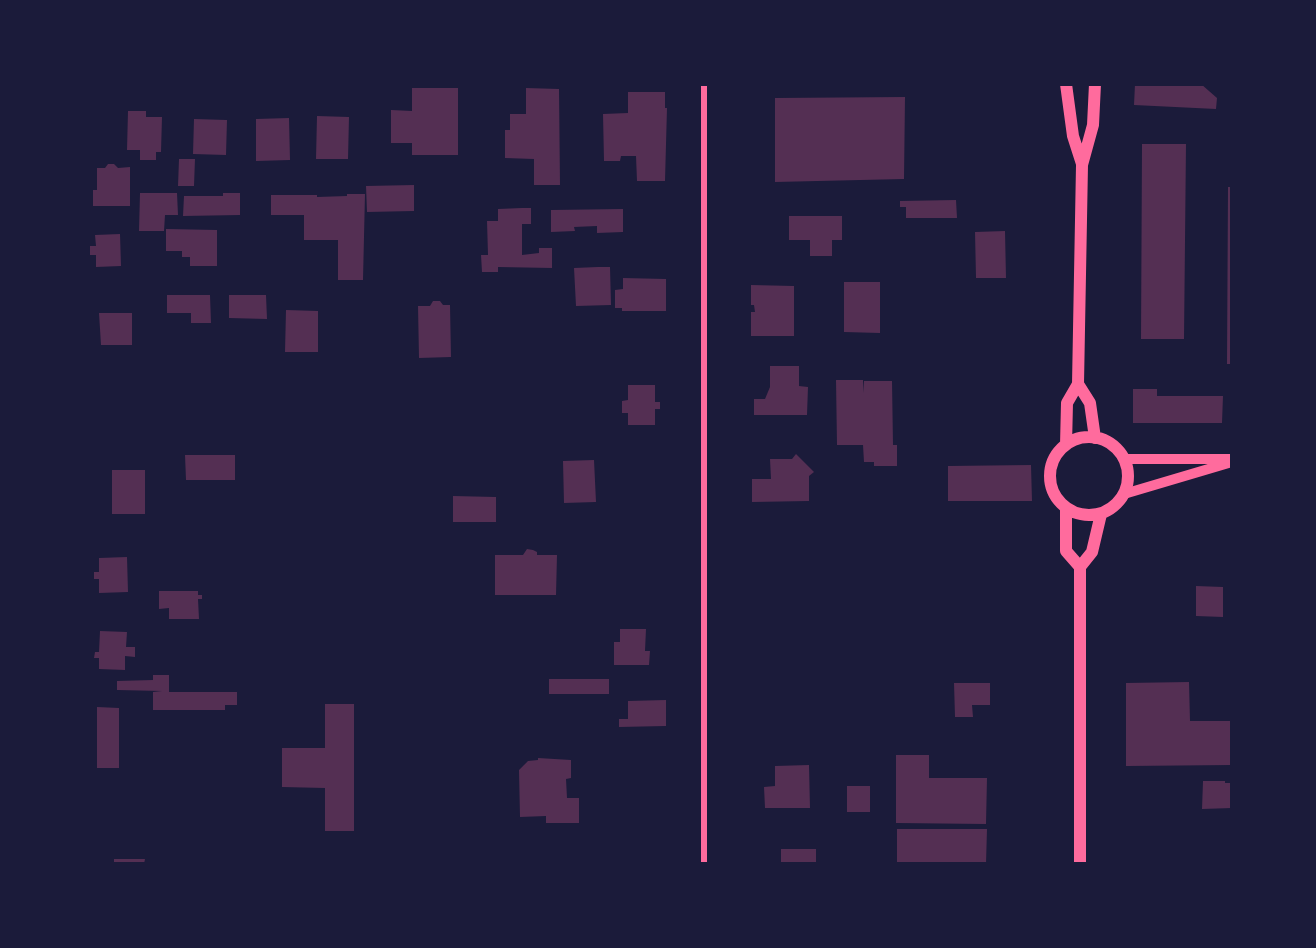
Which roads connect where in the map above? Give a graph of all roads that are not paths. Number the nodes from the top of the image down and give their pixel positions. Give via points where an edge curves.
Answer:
1 (704, 84) edge
2 (1066, 84) edge
3 (1095, 84) edge
4 (1082, 165) junction
5 (1078, 384) junction
6 (1095, 438) junction
7 (1066, 445) junction
8 (1124, 459) junction
9 (1232, 460) edge
10 (1124, 494) junction
11 (1066, 508) junction
12 (1101, 514) junction
13 (1080, 567) junction
14 (704, 864) edge
15 (1080, 864) edge

1 - 14 street
2 - 4 main road via 1073,136
3 - 4 main road via 1093,125
4 - 5 main road
5 - 6 main road via 1090,403
5 - 7 main road via 1066,403
6 - 7 main road
6 - 8 main road via 1112,445
7 - 11 main road via 1050,471 1053,492
8 - 9 street
8 - 10 main road via 1128,476
9 - 10 street
10 - 12 main road
11 - 12 main road via 1077,514
11 - 13 main road via 1066,551
12 - 13 main road via 1092,552
13 - 15 main road

